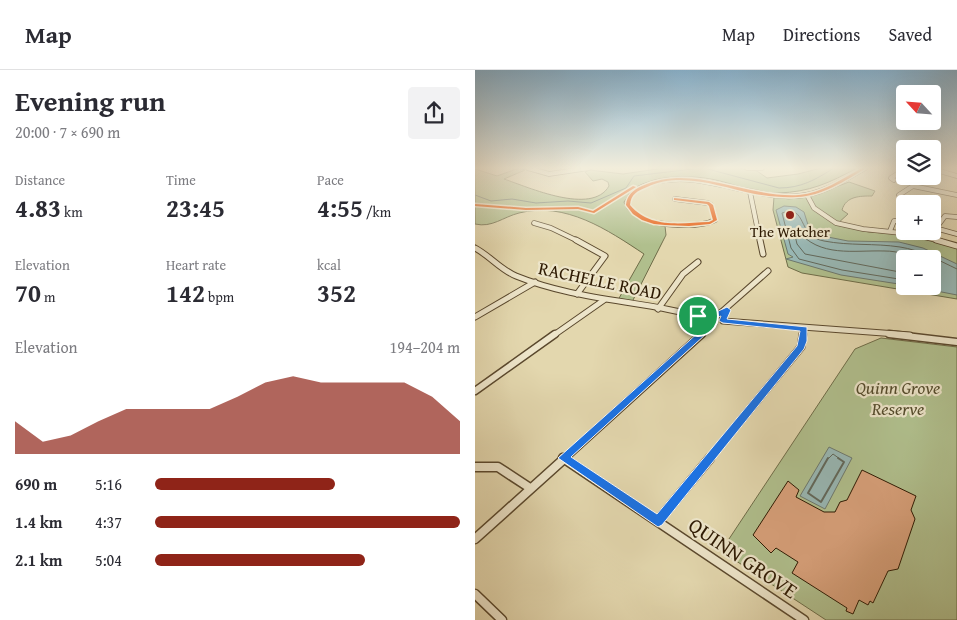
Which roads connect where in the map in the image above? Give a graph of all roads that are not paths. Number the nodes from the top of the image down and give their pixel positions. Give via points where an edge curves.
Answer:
1 (632, 194) edge
2 (749, 194) edge
3 (781, 194) edge
4 (811, 194) edge
5 (807, 195) junction
6 (675, 199) dead end
7 (957, 217) edge
8 (941, 220) edge
9 (896, 221) edge
10 (534, 224) dead end
11 (941, 229) edge
12 (890, 231) junction
13 (957, 234) edge
14 (957, 246) edge
15 (475, 248) edge
16 (763, 254) dead end
17 (698, 262) dead end
18 (768, 271) dead end
19 (535, 282) junction
20 (577, 294) junction
21 (604, 300) junction
22 (658, 309) junction
23 (475, 318) edge
24 (717, 319) junction
25 (804, 329) junction
26 (957, 342) edge
27 (475, 390) edge
28 (563, 458) junction
29 (475, 468) edge
30 (530, 488) junction
31 (658, 522) junction
32 (475, 539) edge
33 (475, 594) edge
34 (502, 620) edge
35 (804, 620) edge

1 - 6 street via 627,205 638,216 659,223 710,223 715,220 708,202
2 - 16 street
3 - 5 street
4 - 5 street
5 - 12 street via 814,206 834,223
7 - 8 street via 945,216
9 - 12 street
10 - 20 street via 551,228 603,253 604,259
11 - 13 street
12 - 14 street
15 - 19 street, RACHELLE ROAD via 504,270
17 - 22 street via 683,274
18 - 24 street
19 - 20 street, RACHELLE ROAD
19 - 23 street
20 - 21 street, RACHELLE ROAD
21 - 22 street, RACHELLE ROAD
21 - 27 street
22 - 24 street, RACHELLE ROAD
24 - 25 street, RACHELLE ROAD
24 - 28 street
25 - 26 street, RACHELLE ROAD via 918,336
25 - 31 street via 801,347
28 - 30 street
28 - 31 street, QUINN GROVE
29 - 30 street via 489,464 501,467
30 - 32 street
31 - 35 street, QUINN GROVE
33 - 34 street

